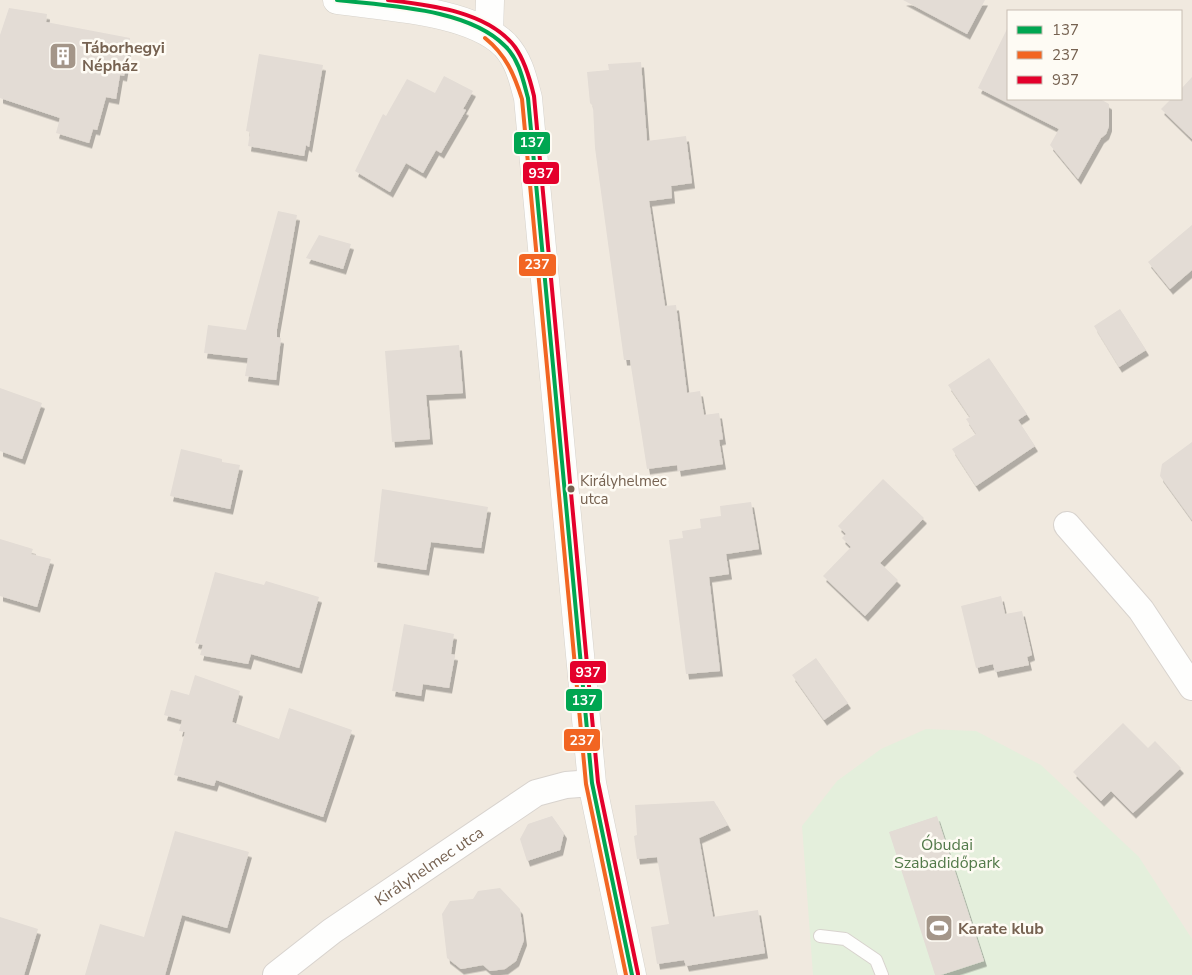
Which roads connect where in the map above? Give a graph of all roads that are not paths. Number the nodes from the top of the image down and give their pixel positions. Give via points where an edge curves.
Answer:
1 (337, 0) edge
2 (490, 0) edge
3 (490, 33) junction
4 (1067, 525) dead end
5 (1192, 687) edge
6 (592, 783) junction
7 (820, 936) dead end
8 (276, 975) edge
9 (632, 975) edge
10 (882, 975) edge

1 - 3 street via 446,17 470,23
2 - 3 street
3 - 6 street via 506,46 518,64 528,98
4 - 5 street via 1141,610
6 - 8 street, Királyhelmec utca via 566,785 536,793 332,931
6 - 9 street
7 - 10 lane via 845,939 876,960

